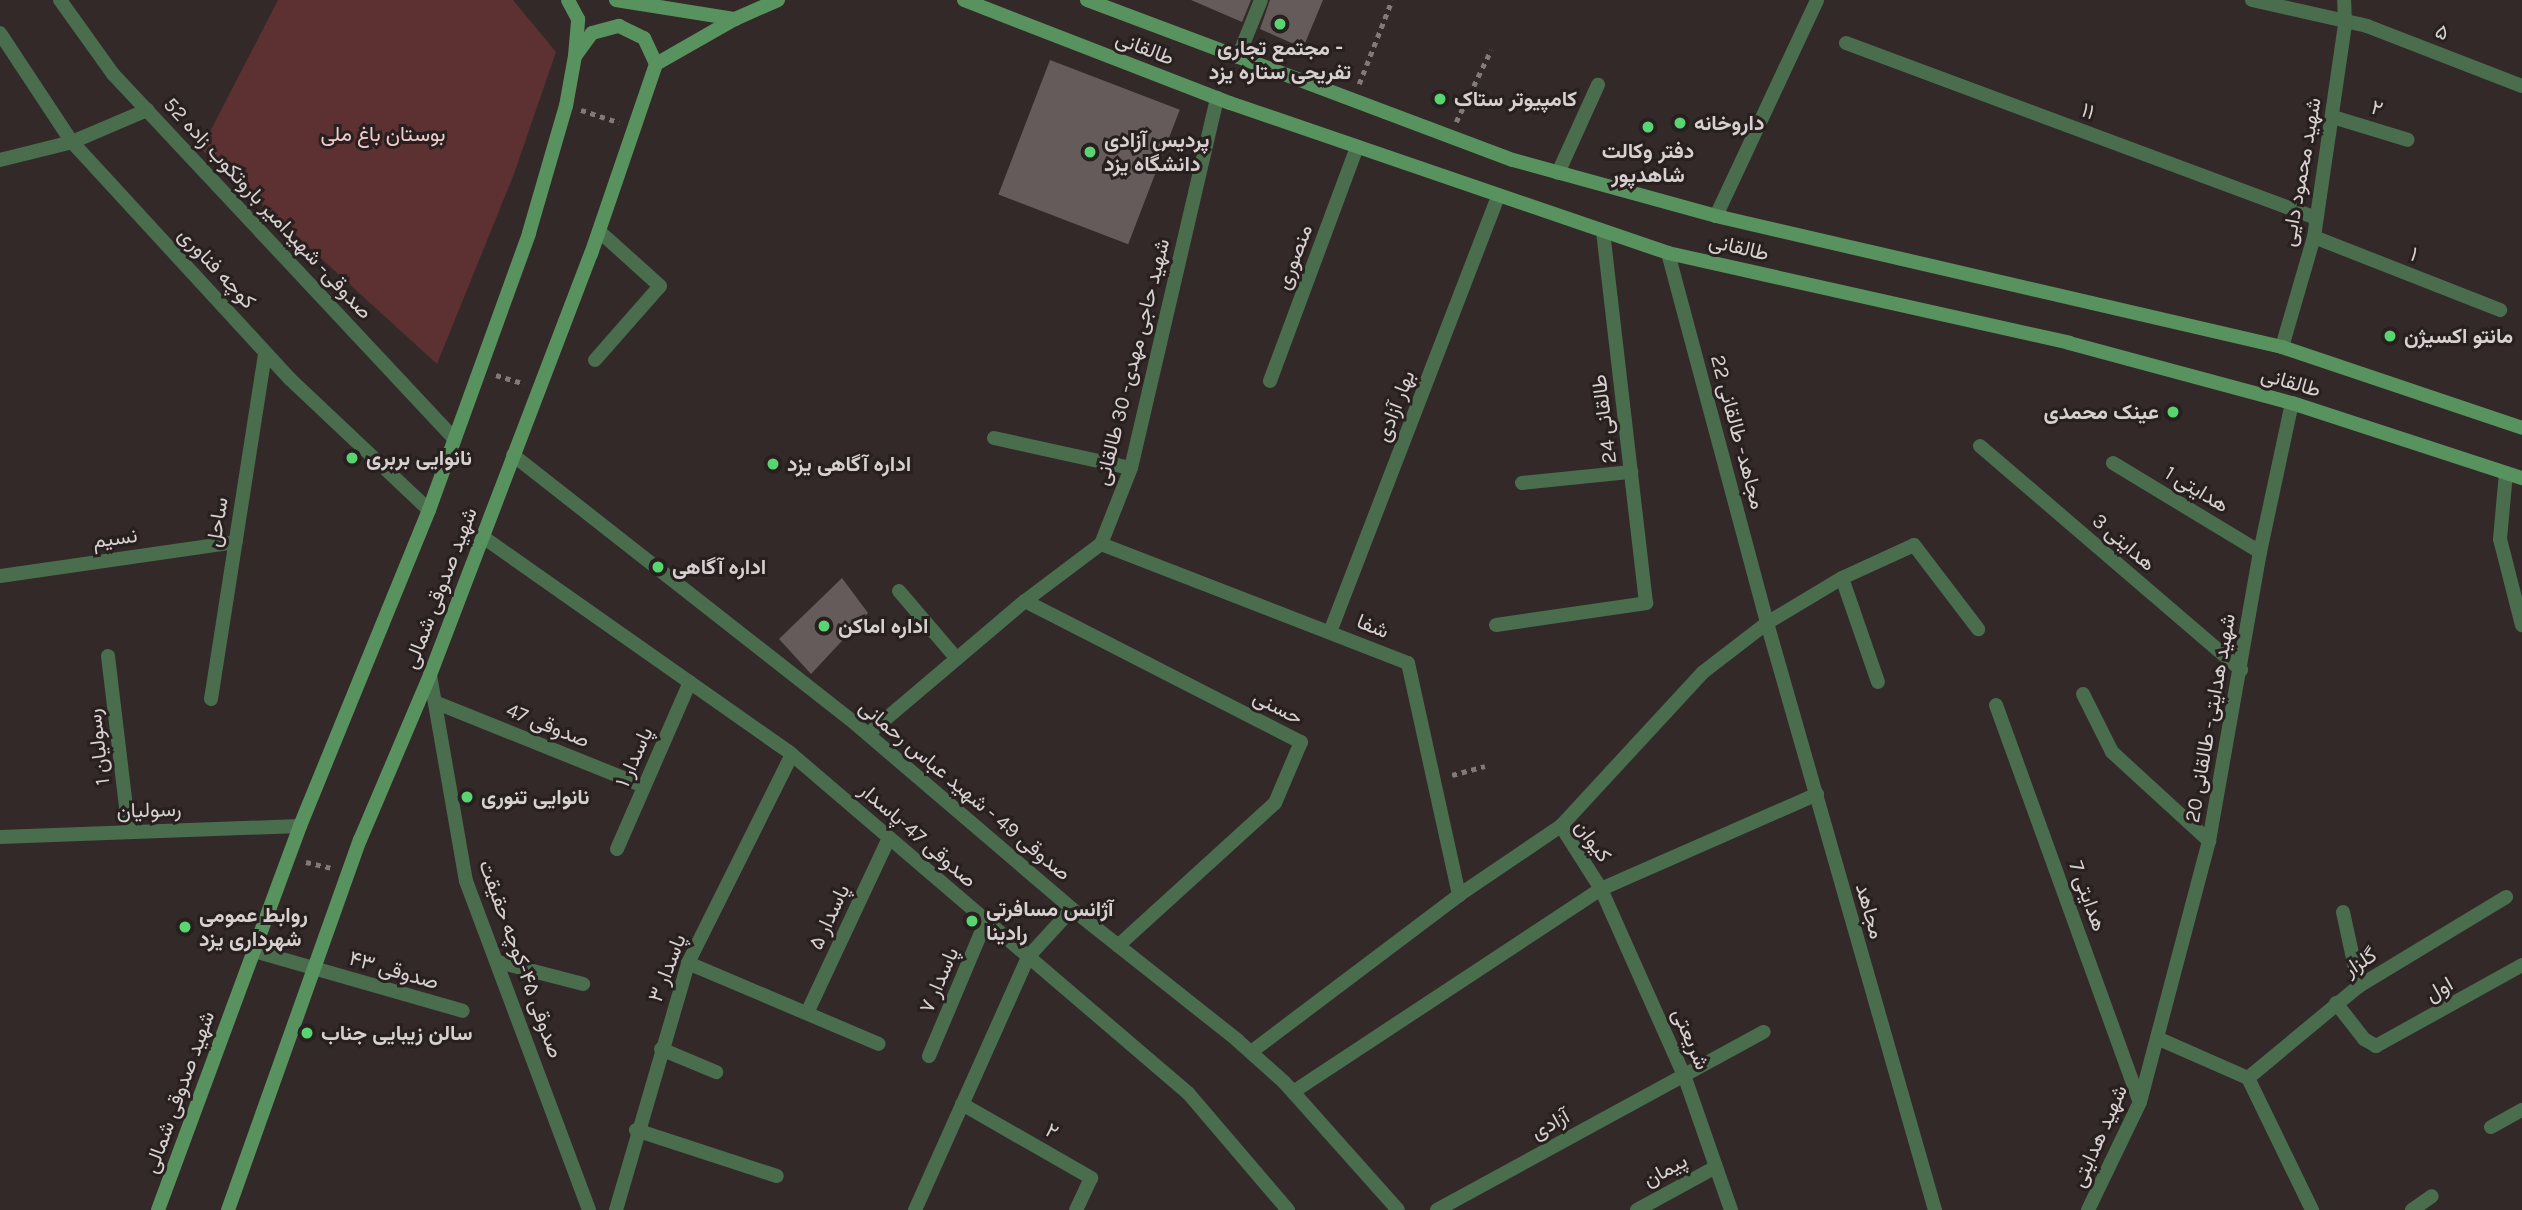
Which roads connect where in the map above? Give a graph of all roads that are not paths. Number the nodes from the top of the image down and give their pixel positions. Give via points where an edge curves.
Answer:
1 (60, 0) edge
2 (568, 0) edge
3 (616, 0) edge
4 (778, 0) edge
5 (964, 0) edge
6 (1087, 0) edge
7 (1261, 0) edge
8 (1817, 0) edge
9 (2252, 0) edge
10 (2343, 0) edge
11 (735, 19) junction
12 (2345, 24) junction
13 (0, 33) edge
14 (1846, 43) dead end
15 (575, 55) junction
16 (1238, 57) junction
17 (656, 64) junction
18 (1598, 85) dead end
19 (2522, 86) edge
20 (1216, 98) junction
21 (147, 110) junction
22 (2333, 117) junction
23 (2408, 140) dead end
24 (72, 142) junction
25 (1357, 147) junction
26 (0, 160) edge
27 (1558, 173) junction
28 (1498, 196) junction
29 (1716, 216) junction
30 (2316, 218) junction
31 (599, 231) junction
32 (1603, 231) junction
33 (2314, 237) junction
34 (1668, 253) junction
35 (2500, 310) dead end
36 (2282, 347) junction
37 (265, 352) junction
38 (595, 360) dead end
39 (1270, 381) dead end
40 (2292, 403) junction
41 (2522, 428) edge
42 (454, 438) junction
43 (994, 438) dead end
44 (1980, 446) dead end
45 (513, 455) junction
46 (2113, 463) dead end
47 (1131, 468) junction
48 (1631, 472) junction
49 (2506, 472) junction
50 (2522, 478) edge
51 (1522, 483) dead end
52 (429, 510) junction
53 (482, 537) junction
54 (236, 542) junction
55 (1101, 544) junction
56 (2260, 552) junction
57 (0, 576) edge
58 (1842, 578) junction
59 (899, 591) dead end
60 (1026, 601) junction
61 (1767, 623) junction
62 (1496, 625) dead end
63 (2522, 625) edge
64 (1978, 629) dead end
65 (1330, 632) junction
66 (108, 656) dead end
67 (957, 659) junction
68 (2241, 670) junction
69 (430, 675) junction
70 (690, 682) junction
71 (1878, 682) dead end
72 (2083, 694) dead end
73 (211, 699) dead end
74 (437, 703) junction
75 (1996, 705) dead end
76 (868, 734) junction
77 (792, 754) junction
78 (643, 786) junction
79 (1817, 794) junction
80 (300, 826) junction
81 (1561, 826) junction
82 (0, 830) edge
83 (129, 832) junction
84 (0, 837) edge
85 (889, 838) junction
86 (2209, 841) junction
87 (617, 849) dead end
88 (1601, 889) junction
89 (1459, 895) junction
90 (2506, 897) dead end
91 (1072, 909) junction
92 (2343, 912) dead end
93 (986, 921) junction
94 (1118, 946) junction
95 (254, 951) junction
96 (1028, 957) junction
97 (498, 962) junction
98 (688, 963) junction
99 (2522, 965) edge
100 (314, 969) junction
101 (583, 984) dead end
102 (2359, 986) junction
103 (2336, 1003) junction
104 (463, 1011) dead end
105 (807, 1013) junction
106 (1764, 1032) dead end
107 (2157, 1038) junction
108 (879, 1044) dead end
109 (661, 1049) junction
110 (1251, 1052) junction
111 (929, 1056) dead end
112 (716, 1072) dead end
113 (1684, 1075) junction
114 (2248, 1077) junction
115 (1293, 1092) junction
116 (2140, 1102) junction
117 (962, 1104) junction
118 (2522, 1110) edge
119 (2491, 1127) dead end
120 (636, 1130) junction
121 (1714, 1168) junction
122 (777, 1176) dead end
123 (2432, 1196) dead end
124 (158, 1210) edge
125 (228, 1210) edge
126 (589, 1210) edge
127 (616, 1210) edge
128 (915, 1210) edge
129 (1076, 1210) edge
130 (1288, 1210) edge
131 (1398, 1210) edge
132 (1437, 1210) edge
133 (1636, 1210) edge
134 (1731, 1210) edge
135 (1935, 1210) edge
136 (2088, 1210) edge
137 (2312, 1210) edge
138 (2412, 1210) edge

1 - 21 street, 52 صدوقی- شهیدامیر باروتکوب زاده via 113,74
2 - 15 main road, شهید صدوقی شمالی via 578,19
3 - 11 main road
4 - 11 main road
5 - 20 main road, طالقانی
6 - 16 main road, طالقانی
7 - 16 street
8 - 29 street
9 - 12 street, ۵
10 - 12 street, شهید محمود دایی
11 - 17 main road
12 - 19 street, ۵ via 2389,34
12 - 22 street, شهید محمود دایی
13 - 24 street, کوچه فناوری
14 - 30 street, ۱۱
15 - 17 main road via 592,33 619,26 644,38
15 - 42 main road, شهید صدوقی شمالی via 566,106 529,233
16 - 27 main road, طالقانی
17 - 31 main road, شهید صدوقی شمالی
18 - 27 street
20 - 25 main road, طالقانی
20 - 47 street, شهید حاجی مهدی- 30 طالقانی
21 - 24 street
21 - 42 street, 52 صدوقی- شهیدامیر باروتکوب زاده
22 - 23 street, ۲
22 - 30 street, شهید محمود دایی
24 - 26 street
24 - 37 street, کوچه فناوری
25 - 28 main road, طالقانی
25 - 39 street, منصوری
27 - 29 main road, طالقانی
28 - 32 main road, طالقانی
28 - 65 street, بهار آزادی
29 - 36 main road, طالقانی
30 - 33 street, شهید محمود دایی
31 - 38 street via 660,286
31 - 45 main road, شهید صدوقی شمالی
32 - 34 main road, طالقانی
32 - 48 street, طالقانی 24
33 - 35 street, ۱
33 - 36 street, شهید محمود دایی
34 - 40 main road, طالقانی via 2069,344
34 - 61 street, مجاهد- طالقانی 22
36 - 41 main road, طالقانی
37 - 52 street, کوچه فناوری
37 - 54 street, ساحل
40 - 49 main road, طالقانی
40 - 56 street, شهید هدایتی- طالقانی 20
42 - 52 main road, شهید صدوقی شمالی
43 - 47 street
44 - 68 street, هدایتی 3
45 - 53 main road, شهید صدوقی شمالی
45 - 76 street, صدوقی 49 - شهید عباس رحمانی
46 - 56 street, هدایتی 1
47 - 55 street, شهید حاجی مهدی- 30 طالقانی
48 - 51 street
48 - 62 street, طالقانی 24 via 1646,603
49 - 50 main road, طالقانی
49 - 63 street via 2500,539
52 - 80 main road, شهید صدوقی شمالی
53 - 69 main road, شهید صدوقی شمالی
53 - 70 street, صدوقی 47-پاسدار
54 - 57 street, نسیم
54 - 73 street, ساحل
55 - 60 street
55 - 65 street, شفا
56 - 68 street, شهید هدایتی- طالقانی 20
58 - 61 street
58 - 64 street via 1914,545
58 - 71 street
59 - 67 street
60 - 67 street
60 - 94 street, حسنی via 1301,742 1275,803
61 - 79 street, مجاهد
61 - 81 street via 1702,673
65 - 89 street, شفا via 1408,663
66 - 83 street, رسولیان 1
67 - 76 street
68 - 86 street, شهید هدایتی- طالقانی 20
69 - 74 street, صدوقی ۴۵-کوچه حقیقت
69 - 100 main road, شهید صدوقی شمالی via 348,872
70 - 77 street, صدوقی 47-پاسدار
70 - 78 street, پاسدار ۱
72 - 86 street via 2112,752
74 - 78 street, صدوقی 47
74 - 97 street, صدوقی ۴۵-کوچه حقیقت via 466,881
75 - 116 street, هدایتی 7
76 - 91 street, صدوقی 49 - شهید عباس رحمانی
77 - 85 street, صدوقی 47-پاسدار
77 - 98 street, پاسدار ۳
78 - 87 street, پاسدار ۱
79 - 88 street
79 - 135 street, مجاهد
80 - 83 street, رسولیان
80 - 95 main road, شهید صدوقی شمالی
81 - 88 street, کیوان
81 - 89 street, کیوان
82 - 84 street
83 - 84 street, رسولیان
85 - 93 street, صدوقی 47-پاسدار
85 - 105 street, پاسدار ۵
86 - 107 street, شهید هدایتی- طالقانی 20
88 - 113 street, شریعتی
88 - 115 street, کیوان
89 - 110 street, کیوان
90 - 102 street, گلزار
91 - 94 street, صدوقی 49 - شهید عباس رحمانی
91 - 96 street
92 - 102 street
93 - 96 street, صدوقی 47-پاسدار
93 - 111 street, پاسدار ۷
94 - 110 street, صدوقی 49 - شهید عباس رحمانی
95 - 100 street, صدوقی ۴۳
95 - 124 main road, شهید صدوقی شمالی
96 - 117 street
96 - 130 street, صدوقی 47-پاسدار via 1188,1093
97 - 101 street
97 - 126 street, صدوقی ۴۵-کوچه حقیقت
98 - 105 street
98 - 109 street, پاسدار ۳
99 - 103 street, اول via 2376,1046 2364,1039
100 - 104 street, صدوقی ۴۳
100 - 125 main road, شهید صدوقی شمالی
102 - 103 street, گلزار
103 - 114 street, گلزار
105 - 108 street
106 - 113 street, آزادی
107 - 114 street
107 - 116 street, شهید هدایتی
109 - 112 street
109 - 120 street, پاسدار ۳
110 - 115 street, صدوقی 49 - شهید عباس رحمانی
113 - 121 street, شریعتی
113 - 132 street, آزادی
114 - 137 street
115 - 131 street, صدوقی 49 - شهید عباس رحمانی
116 - 136 street, شهید هدایتی
117 - 128 street
117 - 129 street, ۲ via 1091,1178
118 - 119 street
120 - 122 street
120 - 127 street, پاسدار ۳
121 - 133 street, پیمان
121 - 134 street, شریعتی
123 - 138 street

